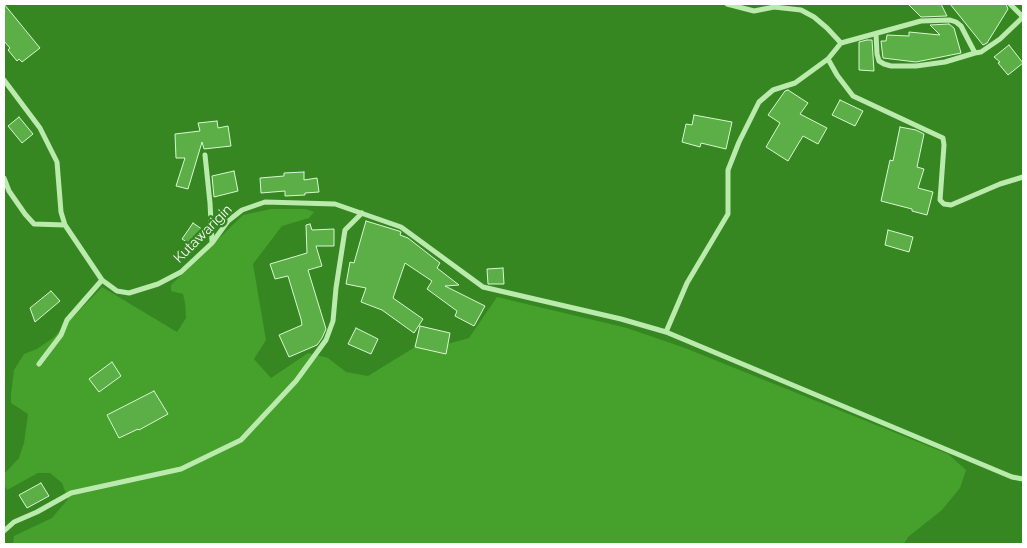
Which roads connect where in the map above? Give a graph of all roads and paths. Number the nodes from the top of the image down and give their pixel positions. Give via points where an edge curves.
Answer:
1 (727, 4) edge
2 (1010, 4) edge
3 (1023, 17) edge
4 (876, 34) junction
5 (841, 43) junction
6 (974, 53) junction
7 (828, 59) junction
8 (4, 80) edge
9 (205, 155) dead end
10 (1023, 177) edge
11 (4, 178) edge
12 (362, 213) junction
13 (65, 225) junction
14 (212, 243) junction
15 (102, 280) junction
16 (666, 332) junction
17 (39, 364) dead end
18 (1023, 479) edge
19 (4, 531) edge

1 - 5 street via 754,11 774,7 801,10 814,17
2 - 3 street
3 - 6 street via 1000,39
4 - 5 street
4 - 6 street via 921,21 950,20 961,26
4 - 6 street via 879,61 891,66 945,62
5 - 7 street
7 - 10 street via 853,96 943,138 940,200 944,204 951,205
7 - 16 street via 795,83 773,90 759,102 728,170 728,214 687,282
8 - 13 street, Kutawarigin via 40,128 57,162
9 - 14 street
11 - 13 street via 9,191 34,224
12 - 14 street, Kutawarigin via 335,204 265,202 242,210 228,221
12 - 16 street, Kutawarigin via 401,227 483,286
12 - 19 street via 345,230 333,321 326,340 296,381 241,440 181,469 70,493 14,522
13 - 15 street, Kutawarigin
14 - 15 street, Kutawarigin via 181,272 158,284 129,293 117,291
15 - 17 street via 67,320 61,335
16 - 18 street, Kutawarigin

